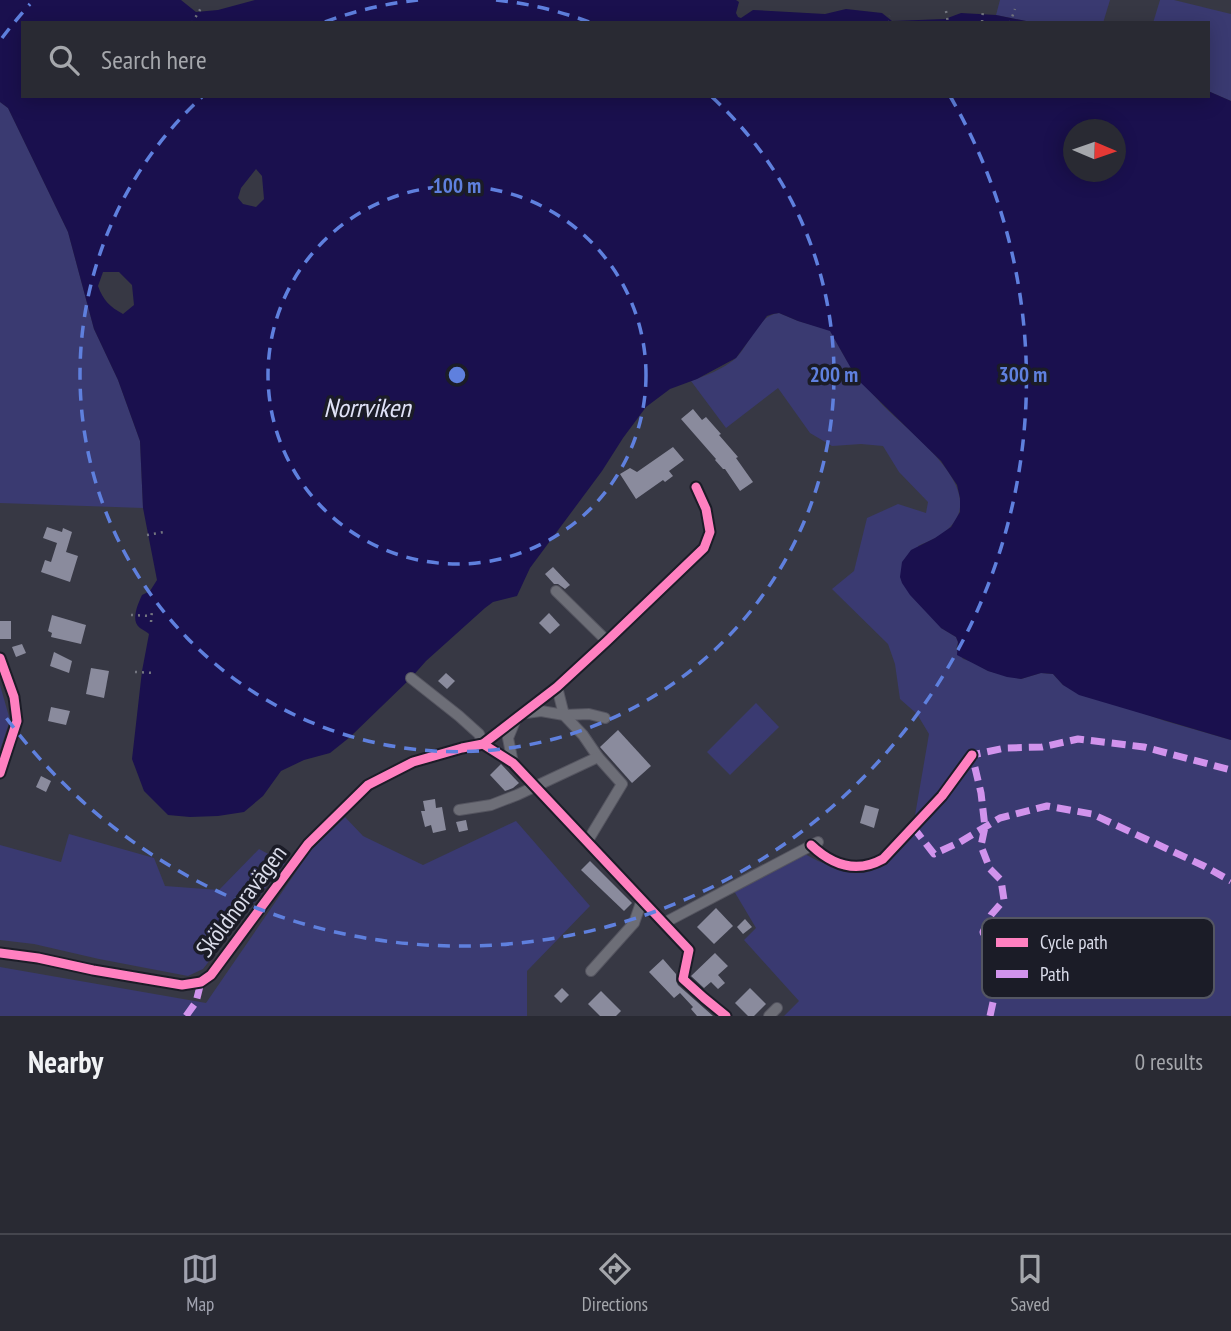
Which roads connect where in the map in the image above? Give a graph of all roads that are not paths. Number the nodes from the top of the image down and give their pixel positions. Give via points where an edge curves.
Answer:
1 (695, 486) dead end
2 (556, 591) dead end
3 (607, 641) junction
4 (0, 658) edge
5 (411, 678) dead end
6 (557, 687) junction
7 (526, 713) junction
8 (564, 715) junction
9 (605, 718) dead end
10 (515, 721) junction
11 (484, 744) junction
12 (972, 755) dead end
13 (598, 757) junction
14 (513, 763) junction
15 (0, 774) edge
16 (535, 786) junction
17 (459, 810) dead end
18 (587, 842) junction
19 (642, 900) junction
20 (664, 923) junction
21 (0, 953) edge
22 (591, 971) dead end
23 (726, 1016) edge

1 - 3 street, Sköldnoravägen via 710,532 704,548
2 - 3 street
3 - 6 street, Sköldnoravägen
4 - 15 street via 17,720
5 - 11 street via 479,734
6 - 7 street, Sköldnoravägen
6 - 8 street
7 - 8 street
7 - 10 street, Sköldnoravägen
8 - 9 street
8 - 13 street
10 - 11 street, Sköldnoravägen
10 - 14 street via 508,738
11 - 14 street
11 - 21 street, Sköldnoravägen via 413,761 369,785 308,844 211,975 201,982 182,985
12 - 20 street via 942,796 883,859 872,865 839,864 824,857 814,843
13 - 16 street
13 - 18 street via 622,784
14 - 16 street
16 - 17 street via 491,805
16 - 18 street
18 - 19 street
19 - 20 street
19 - 22 street via 635,923
20 - 23 street via 689,950 683,979

